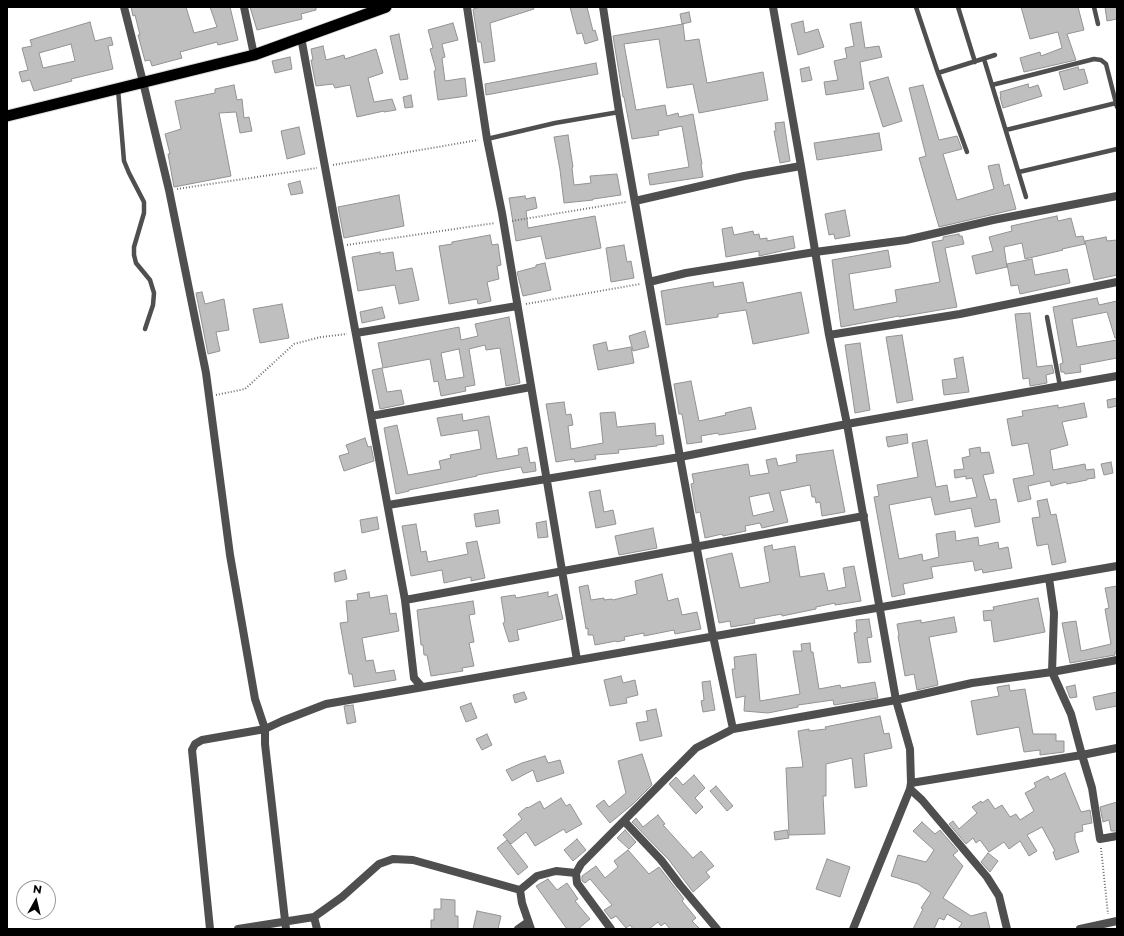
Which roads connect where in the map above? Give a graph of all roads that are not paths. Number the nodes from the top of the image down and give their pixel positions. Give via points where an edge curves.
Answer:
1 (124, 7) edge
2 (244, 7) edge
3 (386, 7) edge
4 (467, 7) edge
5 (603, 7) edge
6 (773, 7) edge
7 (916, 7) edge
8 (958, 7) edge
9 (1094, 7) edge
10 (360, 12) edge
11 (1098, 24) dead end
12 (301, 38) junction
13 (254, 54) junction
14 (995, 56) dead end
15 (984, 59) junction
16 (975, 62) junction
17 (938, 73) junction
18 (144, 82) junction
19 (992, 85) junction
20 (118, 88) junction
21 (1116, 105) edge
22 (619, 112) junction
23 (7, 116) edge
24 (1006, 130) junction
25 (488, 139) junction
26 (1117, 149) edge
27 (967, 152) dead end
28 (802, 166) junction
29 (1019, 172) junction
30 (1117, 196) edge
31 (1026, 197) dead end
32 (635, 201) junction
33 (816, 252) junction
34 (649, 282) junction
35 (1117, 282) edge
36 (517, 306) junction
37 (1047, 317) dead end
38 (144, 329) dead end
39 (356, 332) junction
40 (829, 335) junction
41 (1117, 376) edge
42 (1060, 386) junction
43 (531, 387) junction
44 (371, 416) junction
45 (847, 424) junction
46 (680, 457) junction
47 (547, 479) junction
48 (388, 505) junction
49 (864, 516) junction
50 (696, 547) junction
51 (1117, 566) edge
52 (562, 571) junction
53 (1049, 578) junction
54 (405, 600) junction
55 (880, 607) junction
56 (713, 636) junction
57 (577, 660) junction
58 (1117, 660) edge
59 (1052, 672) junction
60 (422, 687) junction
61 (896, 700) junction
62 (265, 729) junction
63 (733, 729) junction
64 (1117, 748) edge
65 (1082, 754) junction
66 (911, 786) junction
67 (624, 821) junction
68 (1117, 836) edge
69 (576, 873) junction
70 (520, 890) junction
71 (314, 916) junction
72 (1112, 924) edge
73 (286, 925) edge
74 (530, 925) edge
75 (210, 929) edge
76 (238, 929) edge
77 (317, 929) edge
78 (518, 929) edge
79 (611, 929) edge
80 (717, 929) edge
81 (853, 929) edge
82 (1007, 929) edge
83 (1080, 929) edge

1 - 18 street
2 - 13 street
3 - 10 highway
4 - 25 street
5 - 22 street
6 - 28 street
7 - 17 lane
8 - 16 lane
9 - 11 lane
10 - 12 highway
12 - 13 highway
12 - 39 street
13 - 18 highway
14 - 15 lane
15 - 16 lane
15 - 19 lane
16 - 17 lane
17 - 27 lane
18 - 20 highway
18 - 62 street via 206,373 230,555 255,699
19 - 21 lane via 1094,59 1101,60 1106,64
19 - 24 lane
20 - 23 highway
20 - 38 lane via 124,161 144,202 144,213 134,255 136,263 150,280 154,293 153,305
21 - 24 lane
22 - 25 lane via 555,123
22 - 32 street
24 - 29 lane
25 - 36 street
26 - 29 lane
28 - 32 street via 744,176
28 - 33 street
29 - 31 lane
30 - 33 street via 906,240
32 - 34 street
33 - 34 street via 686,273
33 - 40 street
34 - 46 street
35 - 40 street via 960,314
36 - 39 street
36 - 43 street
37 - 42 lane
39 - 44 street
40 - 45 street
41 - 42 street
42 - 45 street
43 - 44 street
43 - 47 street
44 - 48 street
45 - 46 street
45 - 49 street
46 - 47 street
46 - 50 street
47 - 48 street
47 - 52 street
48 - 54 street
49 - 50 street
49 - 55 street
50 - 52 street
50 - 56 street
51 - 53 street
52 - 54 street
52 - 57 street
53 - 55 street
53 - 59 street via 1054,613
54 - 60 street via 414,678
55 - 56 street
55 - 61 street
56 - 57 street
56 - 63 street
57 - 60 street
58 - 59 street
59 - 61 street via 972,683
59 - 65 street via 1071,714
60 - 62 street via 326,704
61 - 63 street
61 - 66 street via 910,749
62 - 73 street
62 - 75 street via 202,740 194,744 192,750
63 - 67 street via 696,748
64 - 65 street
65 - 66 street
65 - 68 street via 1092,788 1100,839
66 - 81 street
66 - 82 street via 987,876 999,896
67 - 69 street via 581,864
67 - 80 street via 661,860
69 - 70 street via 556,871 537,876
69 - 79 street via 577,883
70 - 71 street via 413,860 393,859 379,864 342,897
70 - 74 street
71 - 73 street
71 - 77 street
72 - 83 street
73 - 76 street
74 - 78 street

